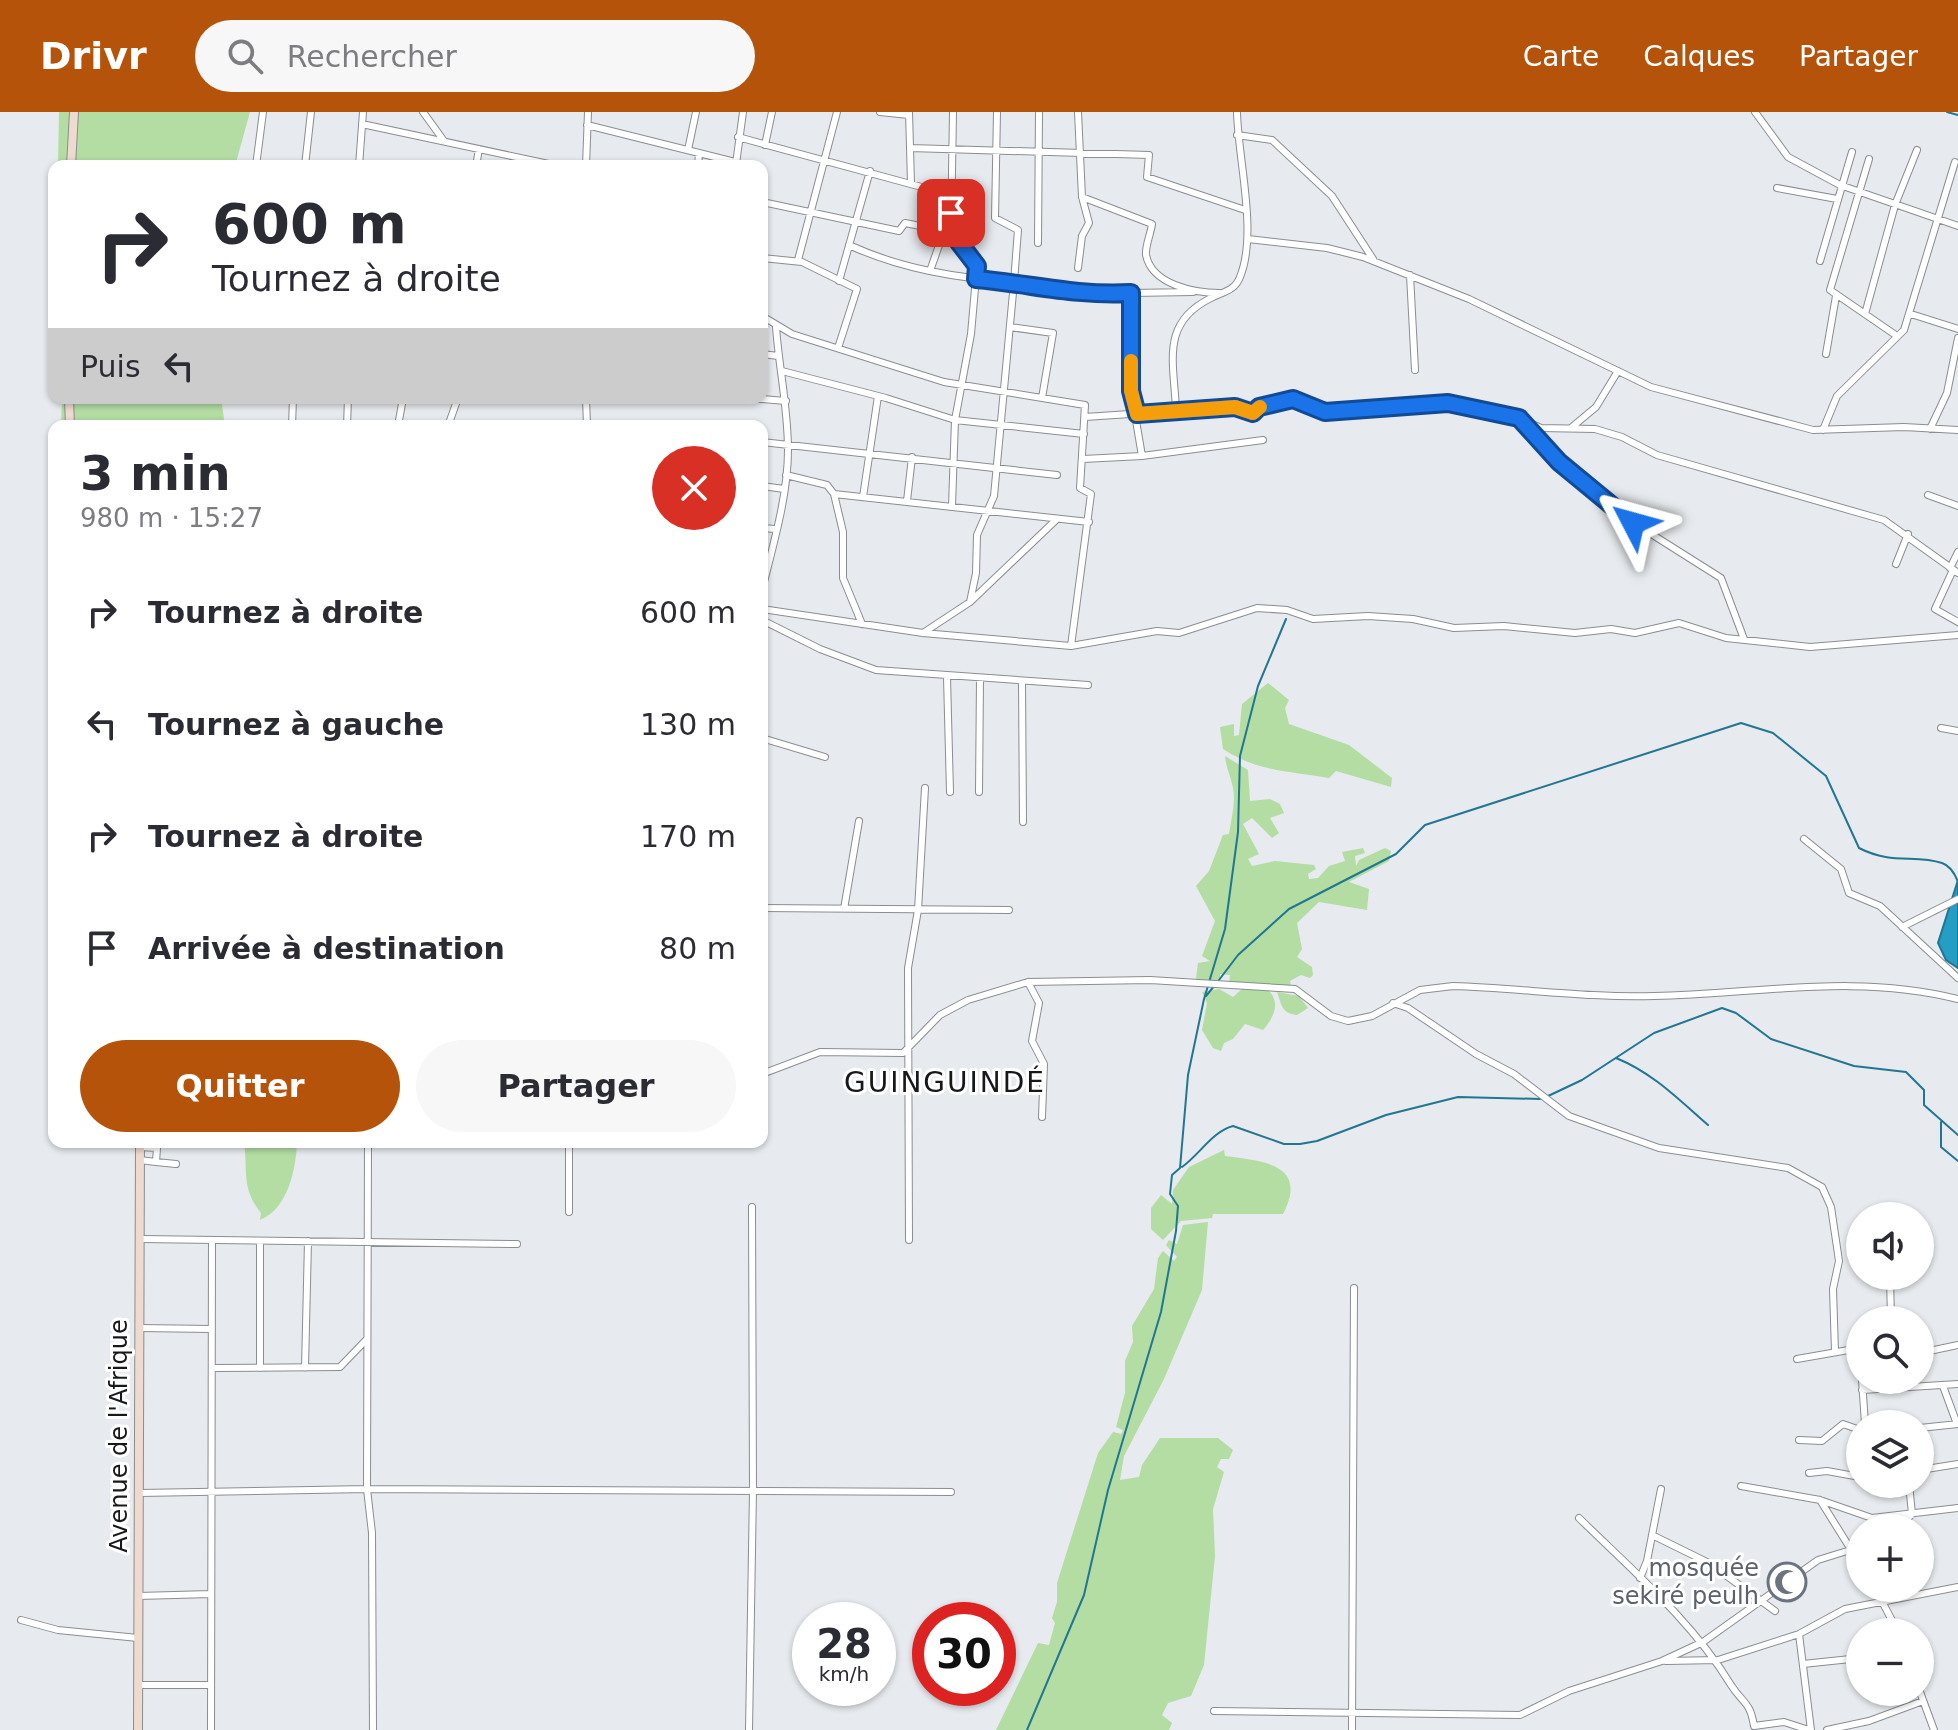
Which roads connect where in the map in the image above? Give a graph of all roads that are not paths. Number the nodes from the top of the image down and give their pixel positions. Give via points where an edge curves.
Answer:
1 (74, 112) edge
2 (263, 112) edge
3 (311, 112) edge
4 (363, 112) edge
5 (423, 112) edge
6 (588, 112) edge
7 (696, 112) edge
8 (743, 112) edge
9 (772, 112) edge
10 (837, 112) edge
11 (880, 112) edge
12 (953, 112) edge
13 (997, 112) edge
14 (1039, 112) edge
15 (1078, 112) edge
16 (1237, 112) edge
17 (1755, 112) edge
18 (909, 114) edge
19 (362, 124) junction
20 (587, 125) junction
21 (1237, 135) junction
22 (738, 137) junction
23 (444, 141) junction
24 (765, 145) junction
25 (910, 148) junction
26 (479, 149) junction
27 (952, 149) junction
28 (688, 150) junction
29 (1917, 150) dead end
30 (997, 151) junction
31 (1039, 152) junction
32 (1079, 152) junction
33 (1852, 152) dead end
34 (699, 153) junction
35 (1869, 159) dead end
36 (71, 160) edge
37 (257, 160) edge
38 (306, 160) edge
39 (359, 160) edge
40 (477, 160) edge
41 (519, 160) edge
42 (586, 160) edge
43 (698, 160) edge
44 (723, 160) edge
45 (736, 160) edge
46 (825, 161) junction
47 (1955, 162) dead end
48 (870, 171) junction
49 (911, 183) junction
50 (1840, 185) junction
51 (1777, 188) dead end
52 (1859, 192) junction
53 (951, 195) junction
54 (1082, 197) junction
55 (1837, 199) junction
56 (768, 203) edge
57 (1895, 205) junction
58 (1245, 210) junction
59 (812, 212) junction
60 (1938, 220) junction
61 (856, 222) junction
62 (1958, 226) edge
63 (947, 232) junction
64 (1248, 239) junction
65 (1038, 243) dead end
66 (849, 245) junction
67 (768, 258) edge
68 (798, 260) junction
69 (1820, 261) dead end
70 (1375, 262) junction
71 (1078, 268) dead end
72 (930, 271) junction
73 (1410, 275) junction
74 (976, 279) junction
75 (839, 281) junction
76 (1014, 282) junction
77 (1193, 292) junction
78 (1131, 293) junction
79 (1223, 293) junction
80 (1836, 296) junction
81 (1865, 314) junction
82 (1911, 314) junction
83 (768, 320) edge
84 (776, 327) junction
85 (1010, 327) junction
86 (1958, 329) edge
87 (1897, 336) junction
88 (1958, 338) edge
89 (838, 348) junction
90 (1826, 354) dead end
91 (768, 355) edge
92 (778, 356) junction
93 (1415, 370) dead end
94 (782, 371) junction
95 (1618, 371) junction
96 (962, 384) junction
97 (1004, 391) junction
98 (878, 396) junction
99 (1042, 398) junction
100 (768, 400) edge
101 (786, 401) junction
102 (1176, 410) junction
103 (1137, 414) junction
104 (1085, 417) junction
105 (1519, 418) junction
106 (955, 420) junction
107 (1001, 425) junction
108 (1568, 429) junction
109 (1930, 429) junction
110 (1823, 430) junction
111 (1958, 430) edge
112 (1084, 434) junction
113 (1263, 440) dead end
114 (768, 443) edge
115 (788, 445) junction
116 (869, 452) junction
117 (1142, 456) junction
118 (912, 457) junction
119 (1083, 459) junction
120 (953, 462) junction
121 (996, 468) junction
122 (786, 475) junction
123 (1057, 475) dead end
124 (768, 487) edge
125 (784, 489) junction
126 (834, 494) junction
127 (1928, 495) dead end
128 (863, 497) junction
129 (907, 501) junction
130 (952, 506) junction
131 (1958, 506) edge
132 (988, 512) junction
133 (1057, 519) junction
134 (1089, 522) junction
135 (768, 528) edge
136 (775, 529) junction
137 (1908, 534) junction
138 (1958, 552) edge
139 (768, 562) edge
140 (1896, 564) dead end
141 (1954, 570) edge
142 (970, 602) junction
143 (768, 610) edge
144 (1958, 622) edge
145 (768, 623) edge
146 (862, 624) junction
147 (923, 633) junction
148 (1958, 635) edge
149 (1744, 639) junction
150 (1071, 646) junction
151 (947, 677) junction
152 (980, 679) junction
153 (1022, 682) junction
154 (1088, 685) dead end
155 (1941, 728) dead end
156 (1958, 731) edge
157 (768, 740) edge
158 (825, 757) dead end
159 (925, 788) dead end
160 (950, 792) dead end
161 (979, 792) dead end
162 (859, 821) dead end
163 (1023, 822) dead end
164 (1804, 839) dead end
165 (1958, 899) edge
166 (768, 908) edge
167 (844, 909) junction
168 (918, 910) junction
169 (1009, 910) dead end
170 (1902, 927) junction
171 (1958, 978) edge
172 (1028, 982) junction
173 (1958, 999) edge
174 (1393, 1003) junction
175 (909, 1046) junction
176 (768, 1072) edge
177 (1042, 1117) dead end
178 (140, 1148) edge
179 (157, 1148) edge
180 (368, 1148) edge
181 (569, 1148) edge
182 (140, 1160) junction
183 (156, 1162) junction
184 (176, 1164) dead end
185 (752, 1207) dead end
186 (569, 1212) dead end
187 (140, 1239) junction
188 (212, 1240) junction
189 (909, 1240) dead end
190 (260, 1241) junction
191 (308, 1241) junction
192 (366, 1241) junction
193 (517, 1244) dead end
194 (1354, 1288) dead end
195 (139, 1328) junction
196 (212, 1329) junction
197 (367, 1339) junction
198 (1958, 1345) edge
199 (1846, 1350) edge
200 (1934, 1350) edge
201 (1835, 1352) junction
202 (1797, 1359) dead end
203 (212, 1368) junction
204 (260, 1368) junction
205 (305, 1368) junction
206 (1958, 1384) edge
207 (1934, 1386) edge
208 (1943, 1386) junction
209 (1958, 1424) edge
210 (1846, 1425) edge
211 (1934, 1427) edge
212 (1799, 1440) dead end
213 (1958, 1464) edge
214 (1934, 1468) edge
215 (1809, 1473) dead end
216 (1846, 1474) edge
217 (1741, 1486) dead end
218 (367, 1489) junction
219 (1661, 1489) dead end
220 (753, 1490) junction
221 (212, 1492) junction
222 (951, 1492) dead end
223 (139, 1493) junction
224 (1910, 1498) edge
225 (1820, 1500) junction
226 (1958, 1508) edge
227 (1860, 1514) edge
228 (1912, 1514) joint
229 (1579, 1518) dead end
230 (1652, 1535) junction
231 (1846, 1541) edge
232 (1846, 1551) edge
233 (1640, 1578) junction
234 (1958, 1587) edge
235 (211, 1594) junction
236 (138, 1596) junction
237 (1759, 1600) junction
238 (1885, 1603) junction
239 (1775, 1611) dead end
240 (1892, 1618) edge
241 (21, 1620) dead end
242 (1799, 1634) junction
243 (138, 1638) junction
244 (1703, 1642) junction
245 (1846, 1659) edge
246 (1718, 1660) junction
247 (1662, 1661) junction
248 (1803, 1664) junction
249 (138, 1685) junction
250 (211, 1685) junction
251 (1910, 1706) edge
252 (1925, 1706) edge
253 (1214, 1711) dead end
254 (1352, 1714) junction
255 (138, 1730) edge
256 (211, 1730) edge
257 (373, 1730) edge
258 (749, 1730) edge
259 (1352, 1730) edge
260 (1810, 1730) edge
261 (1827, 1730) edge
262 (1934, 1730) edge

1 - 36 main road
2 - 37 street
3 - 38 street
4 - 19 street
5 - 23 street
6 - 20 street
7 - 28 street
8 - 22 street
9 - 24 street
10 - 46 street
11 - 18 street
12 - 27 street
13 - 30 street
14 - 31 street
15 - 32 street
16 - 21 street
17 - 50 street via 1788,157
18 - 25 street
19 - 23 street
19 - 39 street
20 - 28 street
20 - 42 street
21 - 58 street
21 - 70 street via 1272,140 1307,172 1332,196
22 - 24 street
22 - 45 street
23 - 26 street
24 - 46 street
25 - 27 street
25 - 49 street
26 - 40 street
26 - 41 street
27 - 30 street
27 - 53 street
28 - 34 street
29 - 57 street
30 - 31 street
30 - 76 street via 995,218 1018,230
31 - 32 street
31 - 65 street
32 - 54 street
32 - 58 street via 1149,155 1147,177
33 - 50 street
34 - 43 street
34 - 44 street
35 - 52 street
46 - 48 street
46 - 59 street
47 - 60 street
48 - 49 street
48 - 61 street
49 - 53 street
50 - 52 street
50 - 55 street
51 - 55 street
52 - 57 street
52 - 80 street via 1830,288
53 - 63 street
54 - 71 street via 1089,223
54 - 77 street via 1152,224 1146,254 1154,271
55 - 69 street
56 - 59 street
57 - 60 street
57 - 81 street
58 - 64 street
59 - 61 street
59 - 68 street
60 - 62 street
60 - 82 street
61 - 63 street via 899,231 905,223
61 - 66 street
63 - 72 street
63 - 74 street via 977,266
64 - 70 street via 1327,248
64 - 79 street via 1240,277
66 - 72 street
66 - 75 street
67 - 68 street
68 - 75 street
70 - 73 street
72 - 74 street
73 - 93 street
73 - 95 street
74 - 76 street
74 - 96 street
75 - 89 street via 857,289
76 - 78 street via 1068,294
76 - 85 street
77 - 78 street
77 - 79 street
78 - 103 street via 1131,391
79 - 102 street via 1179,322 1173,337
80 - 81 street
80 - 90 street
81 - 87 street
82 - 86 street
82 - 87 street
83 - 84 street
84 - 89 street
84 - 92 street
85 - 97 street
85 - 99 street via 1053,333
87 - 110 street via 1837,396
88 - 109 street via 1947,393
89 - 96 street
91 - 92 street
92 - 94 street
94 - 98 street
94 - 101 street
95 - 108 street via 1596,407
95 - 110 street via 1651,387
96 - 97 street
96 - 106 street
97 - 99 street
97 - 107 street
98 - 106 street
98 - 116 street
99 - 104 street via 1085,405
100 - 101 street
101 - 115 street
102 - 103 street
102 - 105 street via 1235,407 1253,413 1292,399 1325,412 1448,403
103 - 104 street
103 - 117 street
104 - 112 street
105 - 108 street via 1541,428
105 - 149 street via 1559,462 1626,518 1721,578
106 - 107 street
106 - 120 street
107 - 112 street
107 - 121 street
108 - 137 street via 1585,427 1615,435 1657,455 1850,507
109 - 110 street
109 - 111 street
112 - 119 street
113 - 117 street
114 - 115 street
115 - 116 street
115 - 122 street
116 - 118 street
116 - 128 street
117 - 119 street
118 - 120 street
118 - 129 street
119 - 134 street via 1080,488 1091,494
120 - 121 street
120 - 130 street
121 - 123 street
121 - 132 street
122 - 125 street
122 - 126 street via 827,485
124 - 125 street
125 - 136 street
126 - 128 street
126 - 146 street via 843,532 843,578
127 - 131 street
128 - 129 street
129 - 130 street
130 - 132 street
132 - 133 street
132 - 142 street via 977,535
133 - 134 street
133 - 142 street
134 - 150 street
135 - 136 street
136 - 139 street
137 - 140 street
137 - 141 street
138 - 141 street
141 - 144 street via 1935,609
142 - 147 street
143 - 146 street
145 - 151 street via 876,670
146 - 147 street
147 - 150 street
148 - 149 street via 1810,647
149 - 150 street via 1679,623 1643,632 1608,628 1575,633 1504,626 1449,628 1381,616 1313,619 1257,608 1179,633 1157,631
151 - 152 street
151 - 160 street
152 - 153 street
152 - 161 street
153 - 154 street
153 - 163 street
155 - 156 street
157 - 158 street
159 - 168 street
162 - 167 street
164 - 170 street via 1841,869 1849,893 1880,906
165 - 170 street
166 - 167 street
167 - 168 street
168 - 169 street
168 - 175 street via 908,968
170 - 171 street
172 - 174 street via 1150,980 1295,989 1331,1016 1348,1021 1372,1016
172 - 175 street via 968,1000 940,1015
172 - 177 street via 1039,1003 1032,1041 1044,1064
173 - 174 street via 1916,988 1869,985 1654,996 1453,986 1420,990
174 - 201 street via 1514,1074 1569,1116 1659,1148 1788,1168 1822,1187 1831,1207 1839,1261 1833,1289
175 - 176 street via 897,1054 820,1052
175 - 189 street
178 - 182 main road, Avenue de l'Afrique
179 - 183 street
180 - 192 street
181 - 186 street
182 - 183 street
182 - 187 main road, Avenue de l'Afrique
183 - 184 street
185 - 220 street
187 - 188 street
187 - 195 main road, Avenue de l'Afrique
188 - 190 street
188 - 196 street
190 - 191 street
190 - 204 street
191 - 192 street
191 - 205 street
192 - 193 street
192 - 197 street
194 - 254 street
195 - 196 street
195 - 223 main road, Avenue de l'Afrique
196 - 203 street
197 - 205 street via 340,1367
197 - 218 street
198 - 200 street
199 - 201 street
201 - 202 street
203 - 204 street
203 - 221 street
204 - 205 street
206 - 208 street
207 - 208 street
208 - 209 street
209 - 211 street
210 - 212 street via 1822,1441
213 - 214 street
215 - 216 street
217 - 225 street
218 - 220 street
218 - 221 street
218 - 257 street via 373,1546
219 - 230 street
220 - 222 street
220 - 258 street
221 - 223 street
221 - 235 street
223 - 236 main road, Avenue de l'Afrique
224 - 228 street
225 - 227 street
225 - 231 street
226 - 228 street
229 - 233 street
230 - 233 street
230 - 237 street via 1709,1563
232 - 237 street via 1818,1560
233 - 244 street
234 - 238 street
235 - 236 street
235 - 250 street
236 - 243 main road, Avenue de l'Afrique
237 - 239 street
237 - 244 street
238 - 240 street
238 - 242 street via 1845,1609
241 - 243 street via 58,1630
242 - 246 street
242 - 248 street
243 - 249 main road, Avenue de l'Afrique
244 - 246 street
244 - 247 street
245 - 248 street
246 - 247 street
246 - 260 street via 1735,1691 1751,1705 1754,1726 1784,1722
247 - 254 street via 1569,1691 1520,1715
248 - 260 street
249 - 250 street
249 - 255 main road, Avenue de l'Afrique
250 - 256 street
251 - 261 street
252 - 262 street
253 - 254 street
254 - 259 street

